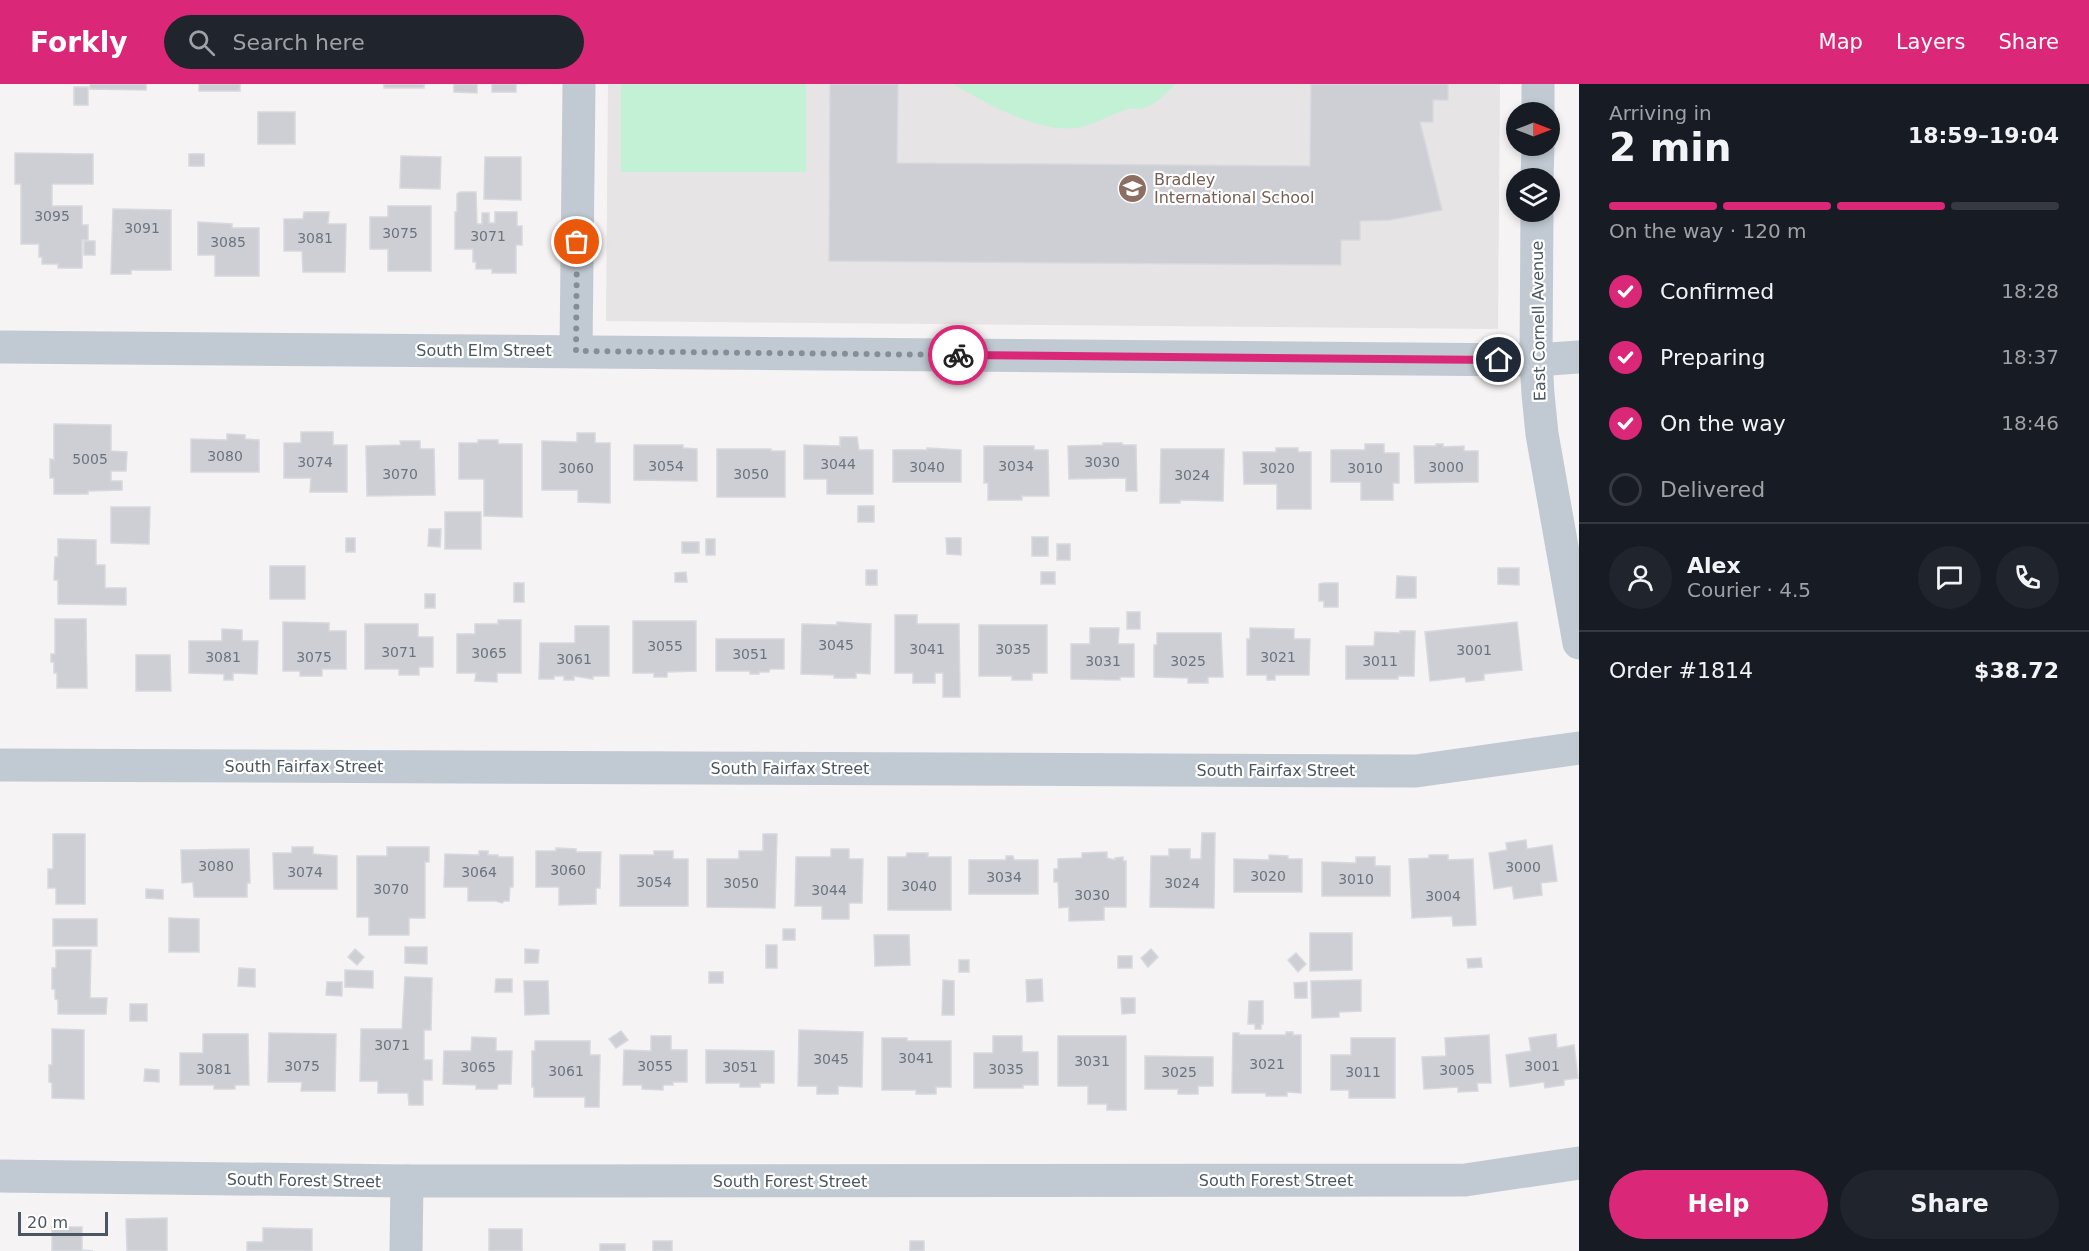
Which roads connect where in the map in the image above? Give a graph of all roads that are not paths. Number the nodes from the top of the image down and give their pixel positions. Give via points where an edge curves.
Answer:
1 (579, 84) edge
2 (1538, 84) edge
3 (1538, 102) edge
4 (1537, 222) edge
5 (0, 347) edge
6 (576, 351) junction
7 (1579, 357) edge
8 (1536, 360) junction
9 (1579, 643) edge
10 (1579, 748) edge
11 (0, 765) edge
12 (1579, 1163) edge
13 (0, 1176) edge
14 (407, 1181) junction
15 (406, 1251) edge

1 - 6 street
2 - 3 street
4 - 8 street, East Cornell Avenue
5 - 6 street, South Elm Street
6 - 8 street, South Elm Street
7 - 8 street, South Elm Street
8 - 9 street, East Cornell Avenue via 1542,434
10 - 11 street, South Fairfax Street via 1416,771
12 - 14 street, South Forest Street via 1465,1180
13 - 14 street, South Forest Street
14 - 15 street

